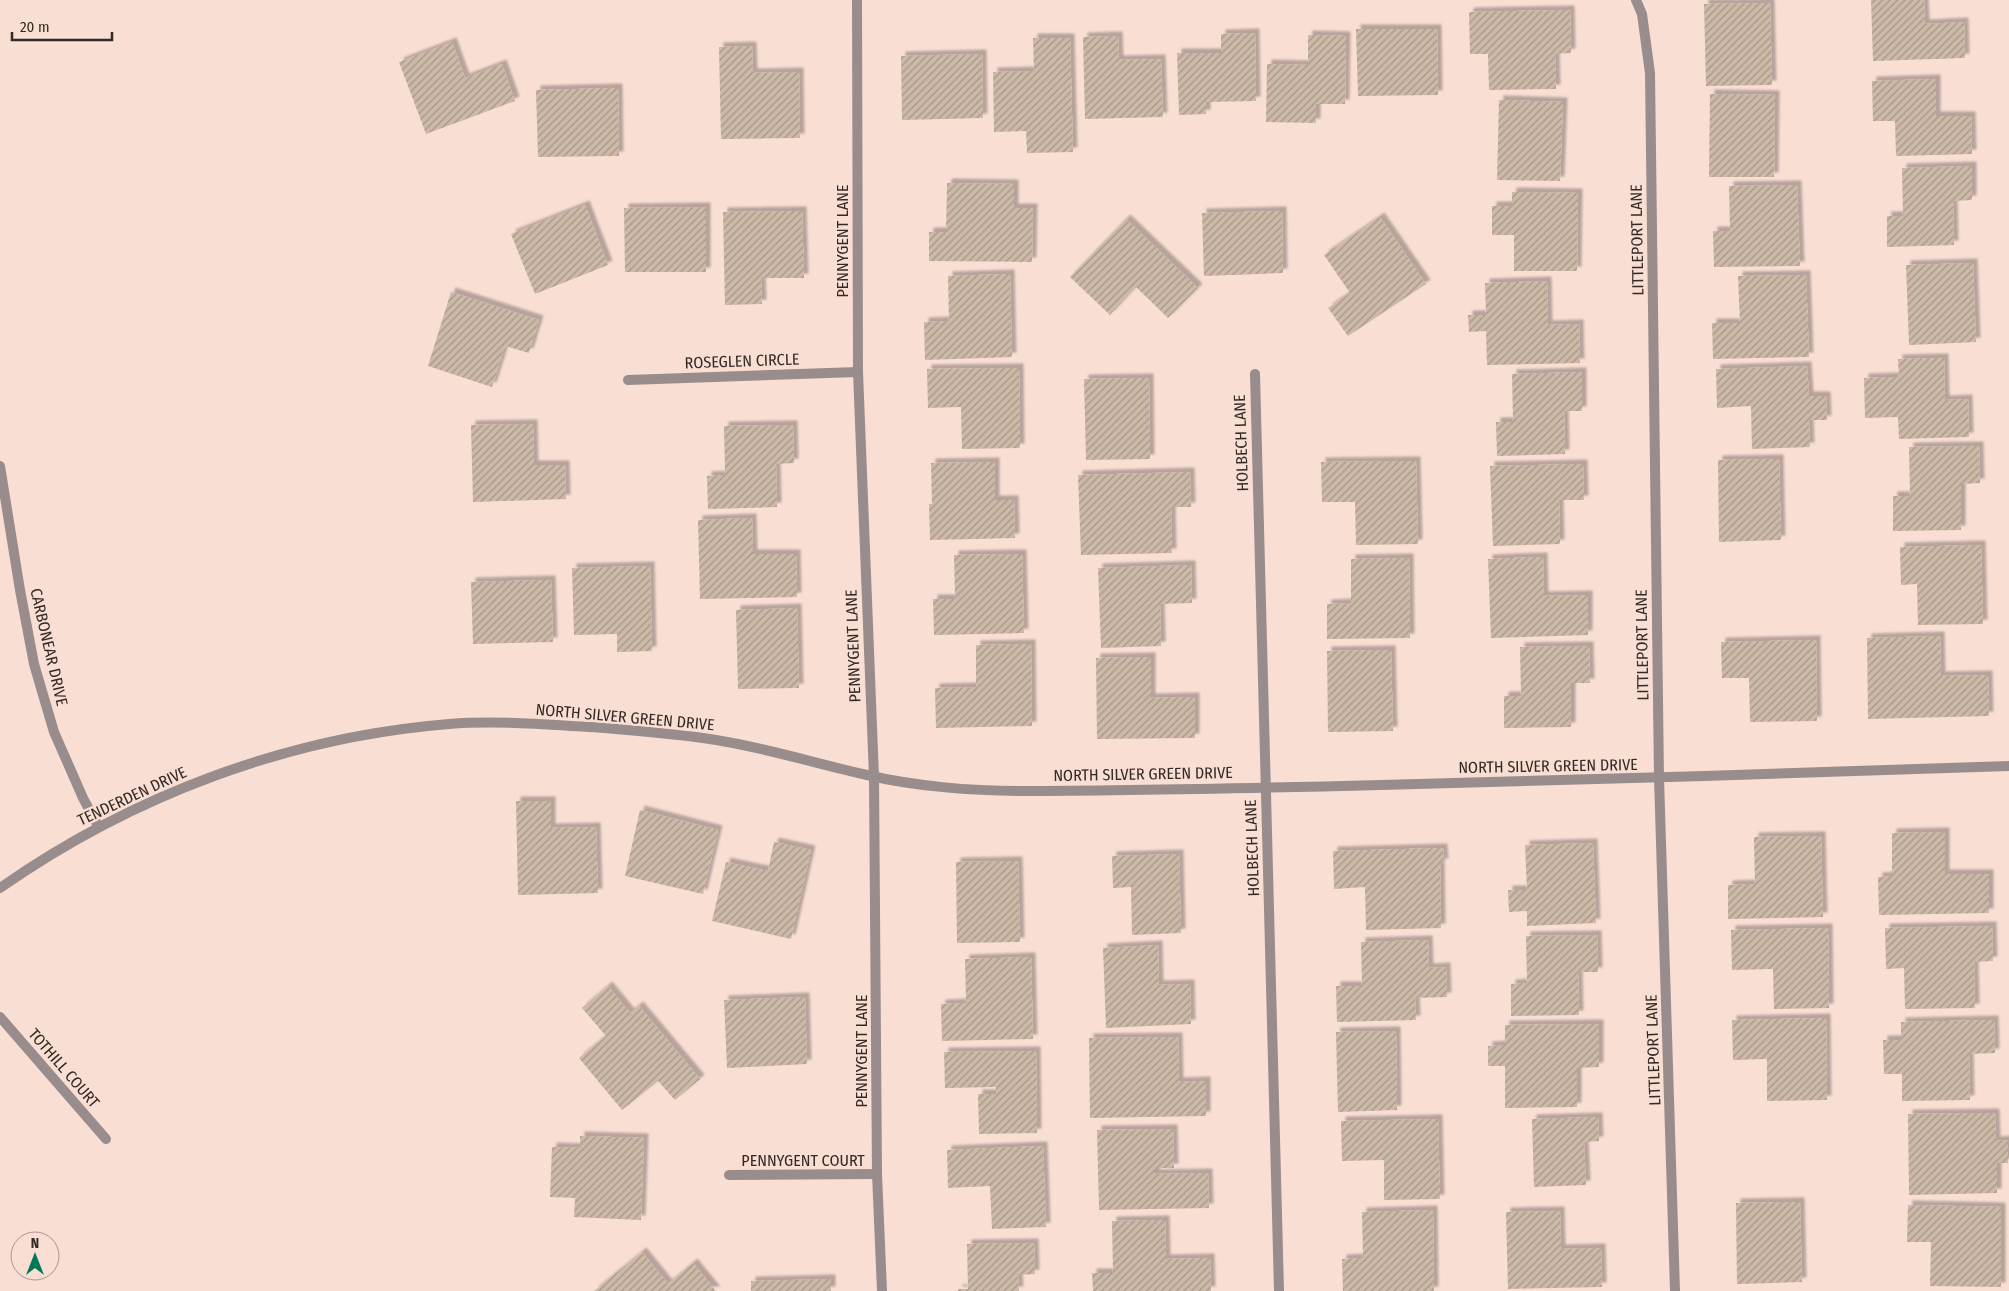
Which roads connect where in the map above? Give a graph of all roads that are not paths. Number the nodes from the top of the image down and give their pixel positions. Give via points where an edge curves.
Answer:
1 (857, 0) edge
2 (1636, 0) edge
3 (858, 372) junction
4 (1255, 374) dead end
5 (628, 380) dead end
6 (0, 466) edge
7 (286, 752) joint
8 (2009, 766) edge
9 (874, 777) junction
10 (1659, 778) junction
11 (1266, 788) junction
12 (98, 826) junction
13 (0, 888) edge
14 (0, 1016) edge
15 (106, 1139) dead end
16 (877, 1174) junction
17 (729, 1175) dead end
18 (882, 1291) edge
19 (1279, 1291) edge
20 (1675, 1291) edge

1 - 3 street, PENNYGENT LANE
2 - 10 street, LITTLEPORT LANE via 1642,14 1650,73
3 - 5 street, ROSEGLEN CIRCLE
3 - 9 street, PENNYGENT LANE
4 - 11 street, HOLBECH LANE
6 - 12 street, CARBONEAR DRIVE via 34,664 54,732
7 - 9 street, NORTH SILVER GREEN DRIVE via 359,736 452,724 548,724 725,741
7 - 12 street, TENDERDEN DRIVE via 191,784
8 - 10 street, NORTH SILVER GREEN DRIVE
9 - 11 street, NORTH SILVER GREEN DRIVE via 1014,791
9 - 16 street, PENNYGENT LANE
10 - 11 street, NORTH SILVER GREEN DRIVE
10 - 20 street, LITTLEPORT LANE
11 - 19 street, HOLBECH LANE
12 - 13 street, TENDERDEN DRIVE
14 - 15 street, TOTHILL COURT
16 - 17 street, PENNYGENT COURT
16 - 18 street, PENNYGENT LANE

